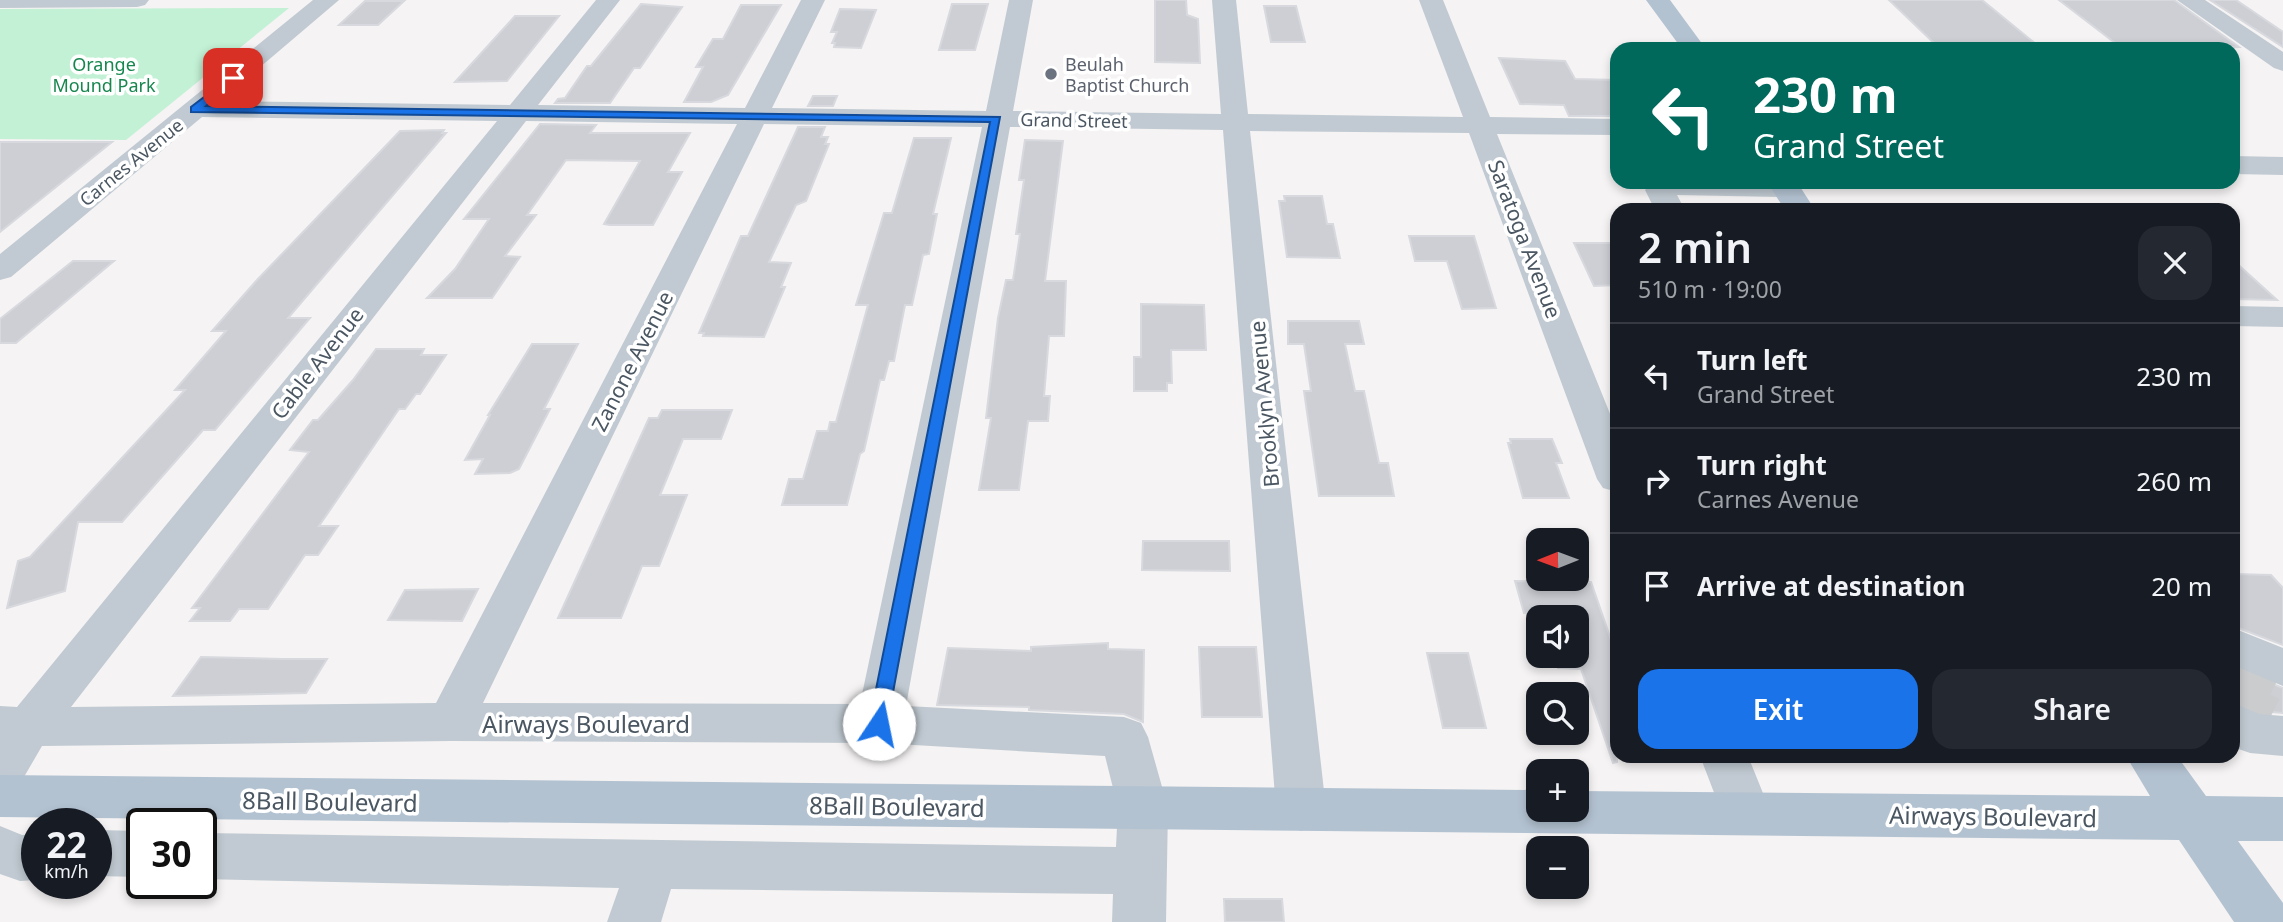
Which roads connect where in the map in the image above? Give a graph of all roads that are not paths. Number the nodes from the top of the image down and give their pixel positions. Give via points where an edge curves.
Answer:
1 (137, 0) edge
2 (327, 0) edge
3 (608, 0) edge
4 (813, 0) edge
5 (1021, 0) edge
6 (1224, 0) edge
7 (1431, 0) edge
8 (1658, 0) edge
9 (2189, 0) edge
10 (0, 1) edge
11 (1689, 42) edge
12 (2240, 60) edge
13 (2282, 61) edge
14 (195, 110) junction
15 (515, 113) junction
16 (755, 116) junction
17 (996, 119) junction
18 (1238, 122) junction
19 (1481, 125) junction
20 (1610, 127) edge
21 (2240, 165) edge
22 (2283, 166) edge
23 (1720, 189) edge
24 (1789, 193) edge
25 (0, 270) edge
26 (2240, 316) edge
27 (2283, 317) edge
28 (1610, 461) edge
29 (2240, 648) edge
30 (2283, 668) edge
31 (450, 722) junction
32 (879, 724) junction
33 (14, 726) edge
34 (1727, 763) edge
35 (2155, 763) edge
36 (0, 774) edge
37 (0, 796) edge
38 (1143, 808) junction
39 (1301, 809) junction
40 (1746, 813) junction
41 (1794, 814) joint
42 (2192, 819) junction
43 (2283, 819) edge
44 (0, 849) edge
45 (217, 856) edge
46 (21, 858) edge
47 (653, 865) junction
48 (1141, 871) junction
49 (634, 922) edge
50 (1139, 922) edge
51 (2264, 922) edge

1 - 10 street
2 - 14 street, Carnes Avenue
3 - 15 street, Cable Avenue
4 - 16 street, Zanone Avenue
5 - 17 street
6 - 18 street, Brooklyn Avenue
7 - 19 street, Saratoga Avenue
8 - 11 main road
9 - 13 street
12 - 13 street
14 - 15 street, Grand Street
14 - 25 street, Carnes Avenue
15 - 16 street, Grand Street
15 - 33 street, Cable Avenue
16 - 17 street, Grand Street
16 - 31 street, Zanone Avenue
17 - 18 street, Grand Street
17 - 32 street
18 - 19 street, Grand Street
18 - 39 street, Brooklyn Avenue
19 - 20 street, Grand Street
19 - 28 street, Saratoga Avenue
21 - 22 street
23 - 24 street
26 - 27 street
29 - 30 street
31 - 32 street, Airways Boulevard
31 - 33 street, Airways Boulevard
32 - 38 street, Airways Boulevard via 1124,737
33 - 36 street
34 - 40 street
35 - 42 main road
37 - 38 main road, 8Ball Boulevard
38 - 39 main road, 8Ball Boulevard
38 - 48 street
39 - 40 main road, 8Ball Boulevard
40 - 41 main road, 8Ball Boulevard
41 - 42 main road, Airways Boulevard
42 - 43 main road
42 - 51 main road
44 - 46 street
45 - 47 street
47 - 48 street
47 - 49 street
48 - 50 street

